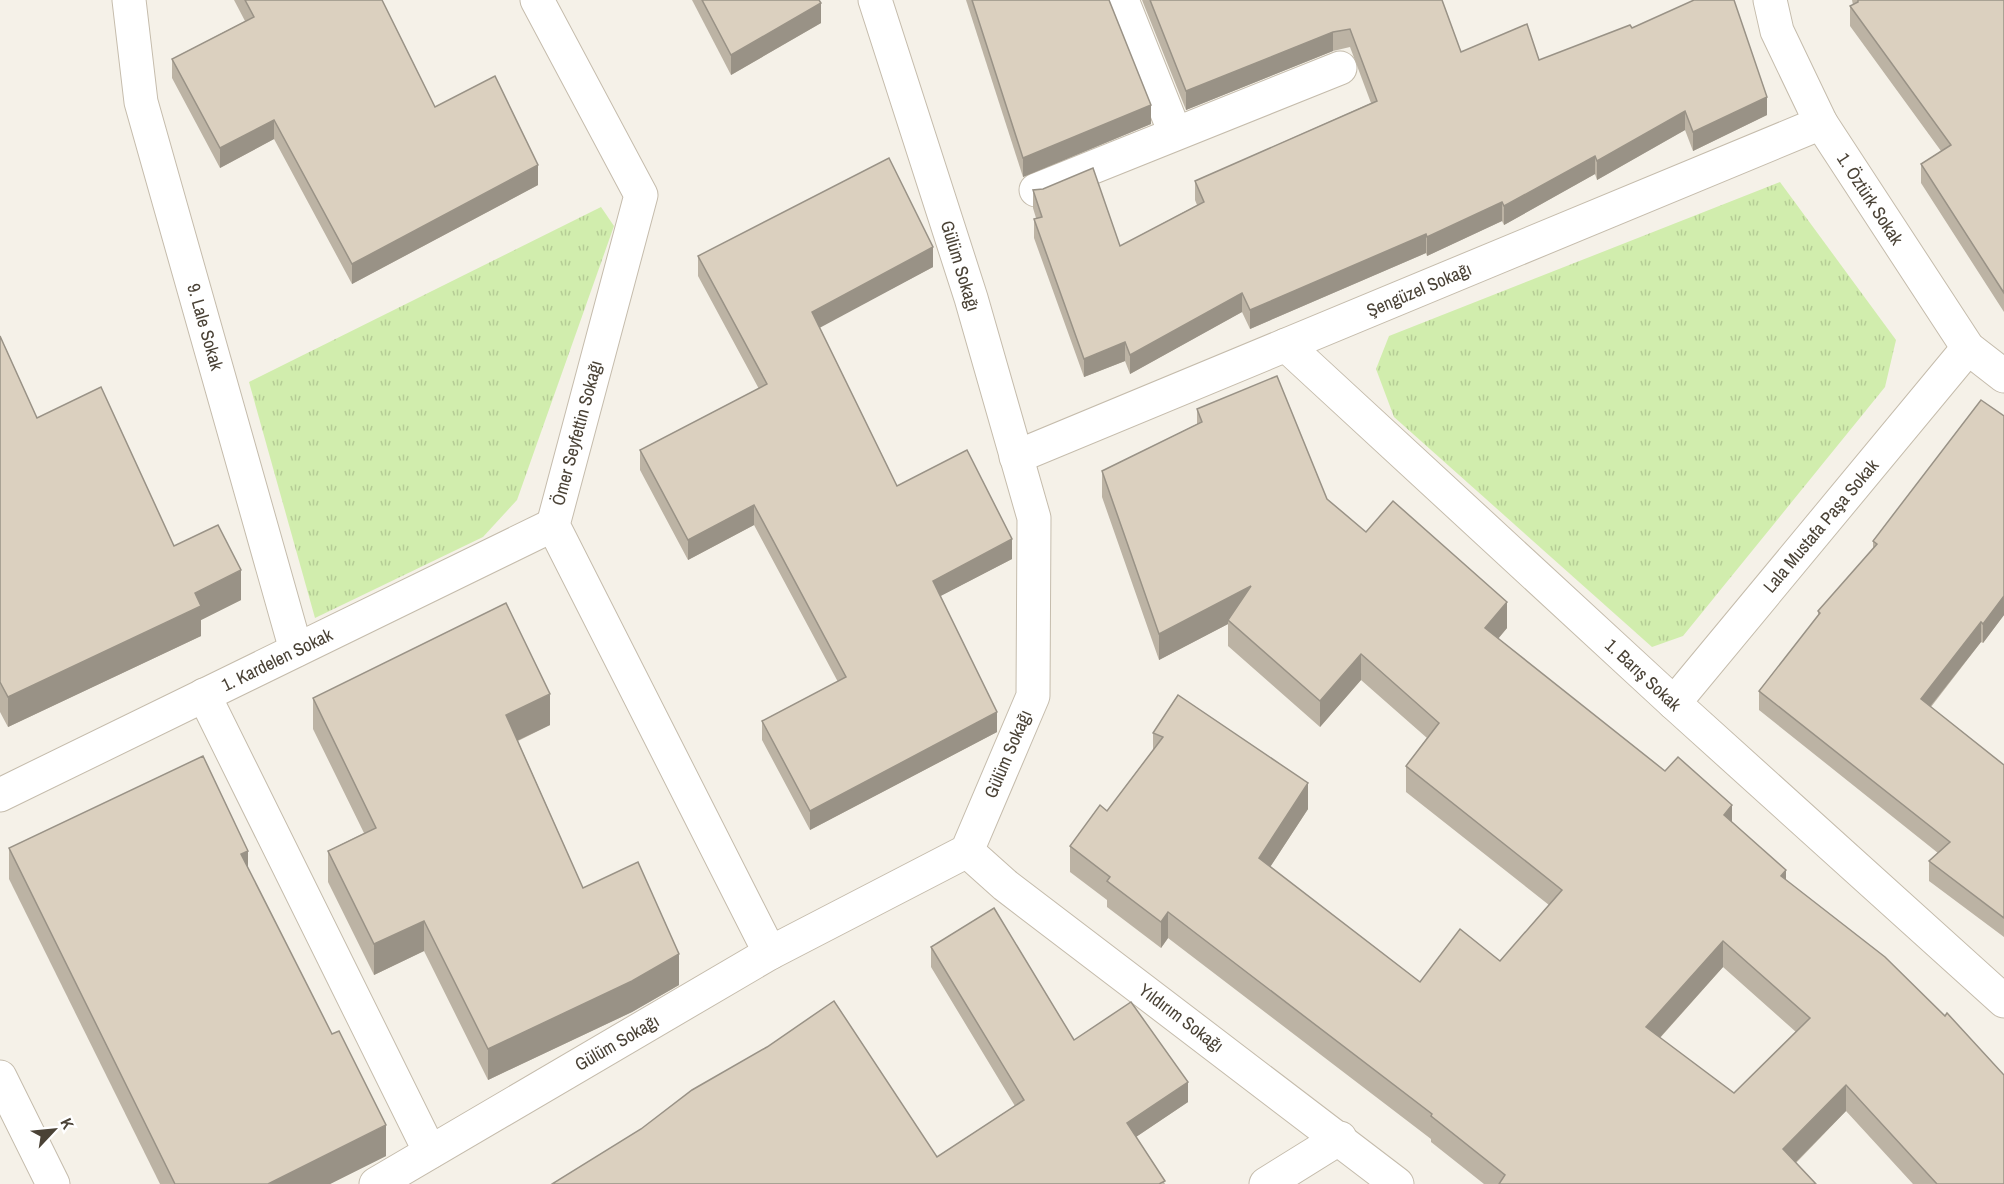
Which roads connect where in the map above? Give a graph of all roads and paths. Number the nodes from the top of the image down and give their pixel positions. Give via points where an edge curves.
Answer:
1 (129, 0) edge
2 (537, 0) edge
3 (875, 0) edge
4 (1122, 0) edge
5 (1770, 0) edge
6 (1340, 68) dead end
7 (1821, 123) junction
8 (1175, 133) junction
9 (1036, 190) edge
10 (1286, 345) junction
11 (1968, 348) junction
12 (2004, 376) edge
13 (1016, 457) junction
14 (553, 525) junction
15 (296, 650) junction
16 (204, 695) junction
17 (1674, 703) junction
18 (0, 795) edge
19 (967, 851) junction
20 (770, 953) junction
21 (2004, 1001) edge
22 (0, 1077) edge
23 (1340, 1138) junction
24 (430, 1152) junction
25 (53, 1184) edge
26 (376, 1184) edge
27 (1266, 1184) edge
28 (1397, 1184) edge

1 - 15 street, 9. Lale Sokak via 141,102
2 - 14 street, Ömer Seyfettin Sokağı via 641,195
3 - 13 street, Gülüm Sokağı via 971,298
4 - 8 street
5 - 7 street, 1. Öztürk Sokak via 1777,31
6 - 8 street
7 - 10 street, Şengüzel Sokağı
7 - 11 street, 1. Öztürk Sokak
8 - 9 street
10 - 13 street, Şengüzel Sokağı
10 - 17 street, 1. Barış Sokak
11 - 12 street, 1. Öztürk Sokak
11 - 17 street, Lala Mustafa Paşa Sokak
13 - 19 street, Gülüm Sokağı via 1034,518 1033,696
14 - 15 street, 1. Kardelen Sokak
14 - 20 street, Ömer Seyfettin Sokağı
15 - 16 street, 1. Kardelen Sokak
16 - 18 street, 1. Kardelen Sokak
16 - 24 street
17 - 21 street, 1. Barış Sokak
19 - 20 street, Gülüm Sokağı
19 - 23 street, Yıldırım Sokağı via 1005,885
20 - 24 street, Gülüm Sokağı
22 - 25 street
23 - 27 street
23 - 28 street, Yıldırım Sokağı
24 - 26 street, Gülüm Sokağı

